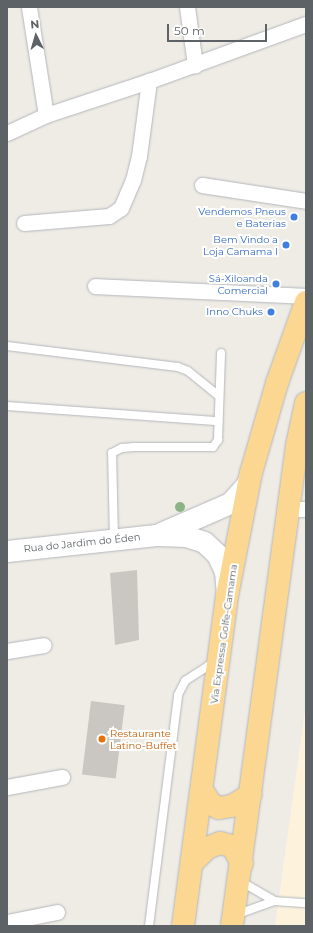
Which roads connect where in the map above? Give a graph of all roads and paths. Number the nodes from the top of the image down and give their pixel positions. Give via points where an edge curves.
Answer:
1 (29, 7) edge
2 (187, 7) edge
3 (306, 24) edge
4 (195, 65) junction
5 (149, 81) junction
6 (46, 115) junction
7 (7, 133) edge
8 (202, 185) dead end
9 (306, 201) edge
10 (24, 223) dead end
11 (95, 286) dead end
12 (306, 296) edge
13 (306, 302) edge
14 (7, 346) edge
15 (221, 353) dead end
16 (219, 396) junction
17 (306, 403) edge
18 (7, 406) edge
19 (218, 421) junction
20 (302, 446) edge
21 (251, 473) junction
22 (298, 509) edge
23 (156, 534) junction
24 (114, 539) junction
25 (7, 551) edge
26 (227, 596) junction
27 (44, 645) dead end
28 (7, 651) edge
29 (219, 659) junction
30 (62, 777) dead end
31 (7, 787) edge
32 (203, 792) junction
33 (251, 794) junction
34 (193, 862) junction
35 (241, 872) junction
36 (274, 901) junction
37 (306, 903) edge
38 (58, 912) dead end
39 (233, 921) edge
40 (7, 922) edge
41 (32, 922) edge
42 (149, 926) edge
43 (183, 926) edge

1 - 6 street
2 - 4 street
3 - 4 street
4 - 5 street
5 - 6 street
5 - 10 street via 139,156 133,180 121,208 110,216
6 - 7 street
8 - 9 street
11 - 12 street
13 - 21 highway, Via Expressa Golfe-Camama via 277,384
14 - 16 lane via 178,367 194,375
15 - 16 lane
16 - 19 lane
17 - 20 highway
18 - 19 lane
19 - 24 lane via 218,440 212,447 134,447 122,448 112,453
20 - 22 highway
21 - 23 street via 247,484 230,503
21 - 26 highway, Via Expressa Golfe-Camama
22 - 33 highway
23 - 24 street, Rua do Jardim do Éden
23 - 26 street via 186,536 204,542 217,554 225,571
24 - 25 street, Rua do Jardim do Éden
26 - 29 highway, Via Expressa Golfe-Camama
27 - 28 street
29 - 32 highway, Via Expressa Golfe-Camama
29 - 42 lane via 185,681 178,695
30 - 31 street
32 - 33 highway via 210,804 219,808 232,806
32 - 34 highway, Via Expressa Golfe-Camama
33 - 35 highway
34 - 35 highway via 207,848 220,843 232,846
34 - 43 highway, Via Expressa Golfe-Camama
35 - 36 lane
35 - 39 highway
36 - 37 lane
36 - 39 lane
38 - 41 street
40 - 41 street

